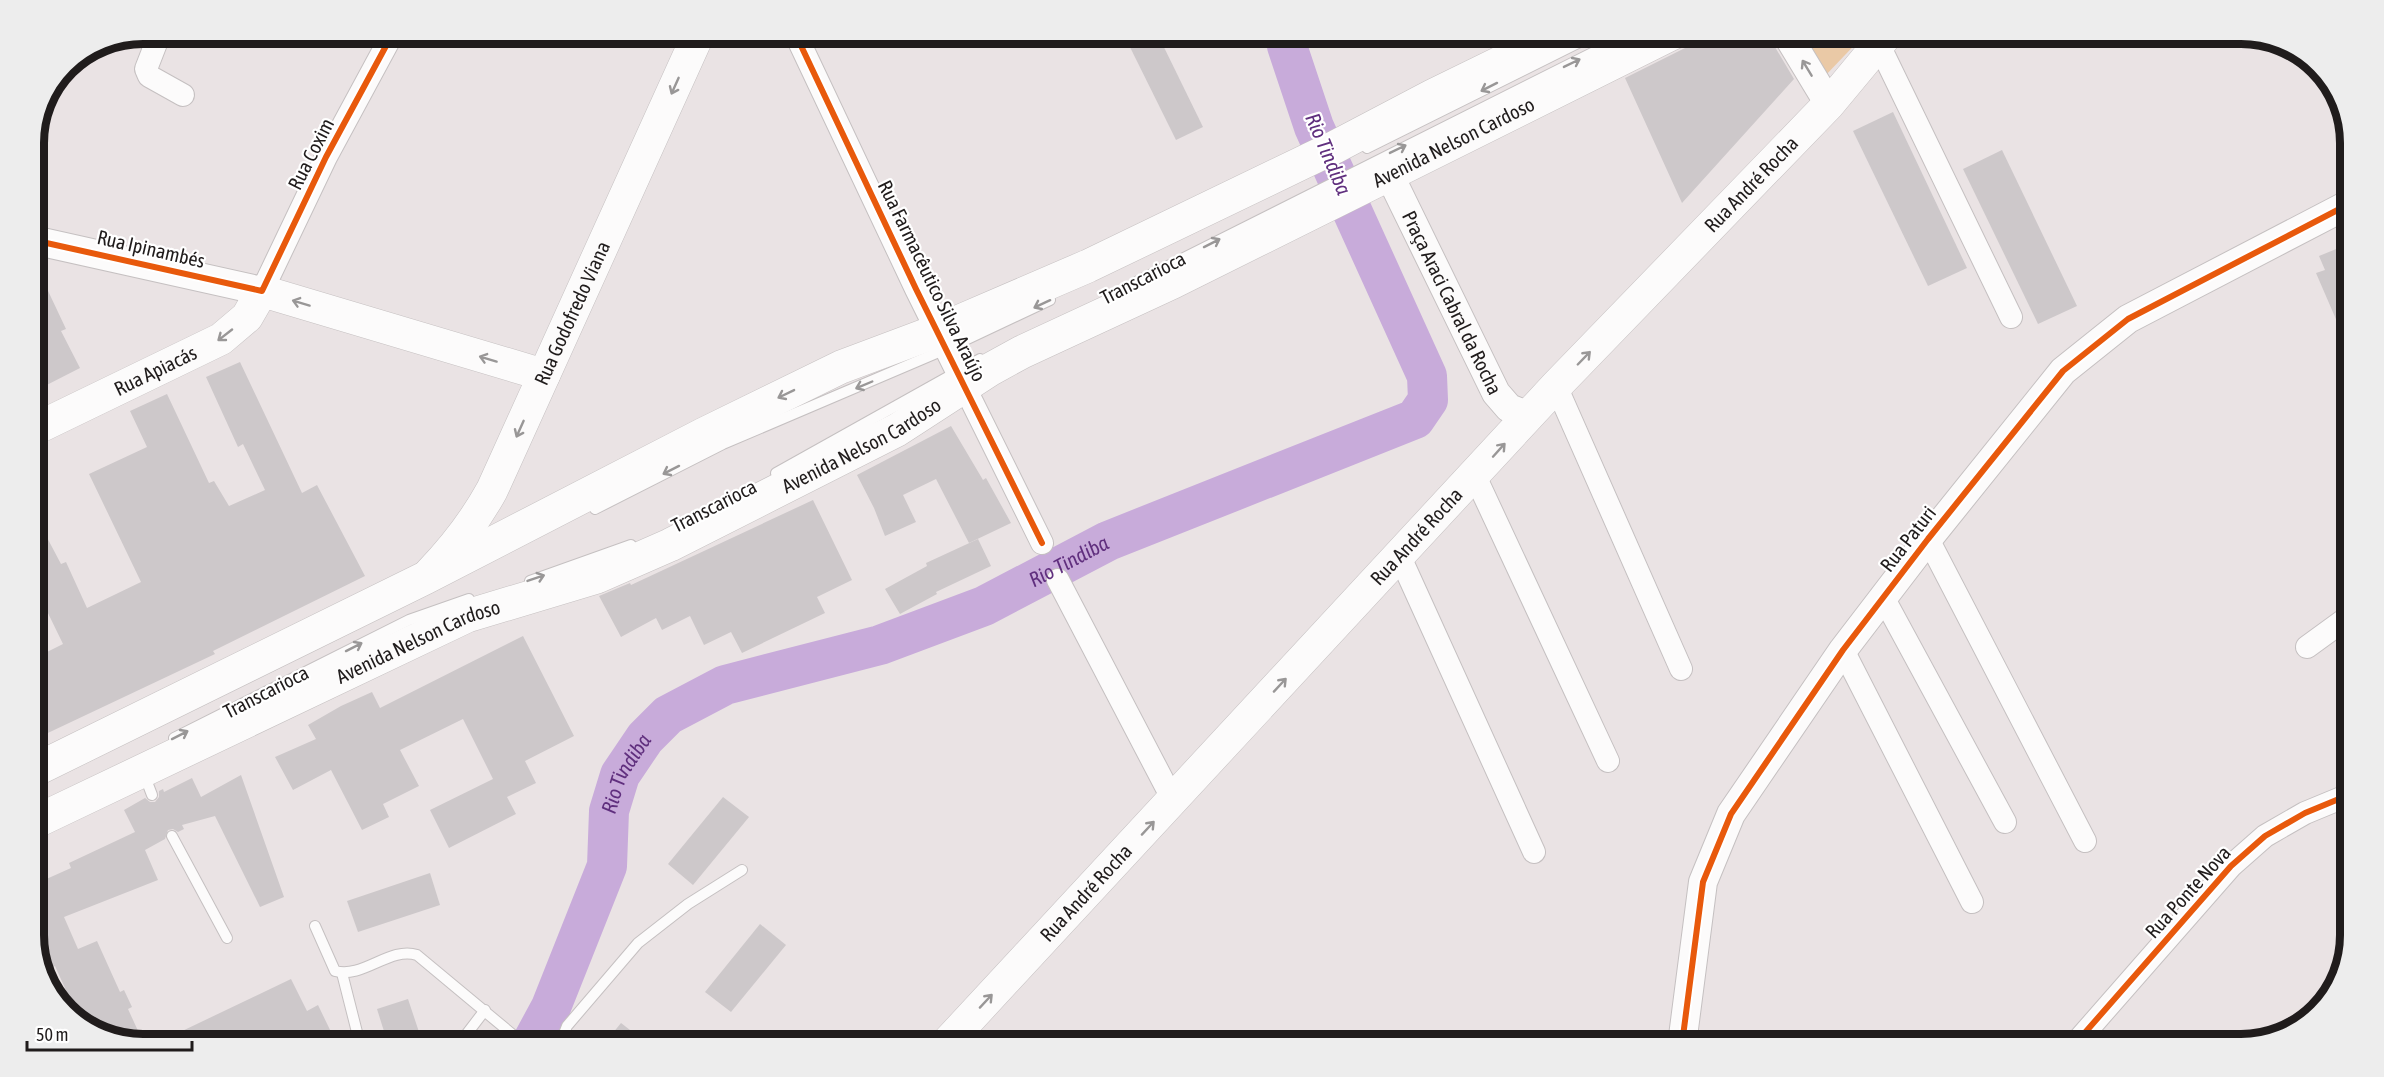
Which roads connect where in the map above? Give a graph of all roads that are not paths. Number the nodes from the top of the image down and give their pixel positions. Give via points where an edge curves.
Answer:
1 (156, 44) edge
2 (387, 44) edge
3 (694, 44) edge
4 (800, 44) edge
5 (1544, 44) edge
6 (1578, 44) edge
7 (1609, 44) edge
8 (1651, 44) edge
9 (1793, 44) edge
10 (1878, 44) edge
11 (1886, 44) edge
12 (183, 95) dead end
13 (1829, 104) junction
14 (1339, 173) junction
15 (1390, 176) junction
16 (2340, 209) edge
17 (44, 242) edge
18 (1124, 288) dead end
19 (262, 291) junction
20 (1064, 293) dead end
21 (2011, 317) dead end
22 (942, 340) junction
23 (987, 355) dead end
24 (544, 375) junction
25 (961, 378) junction
26 (1556, 386) junction
27 (1529, 416) junction
28 (44, 425) edge
29 (1475, 476) junction
30 (762, 481) dead end
31 (580, 516) dead end
32 (1928, 539) junction
33 (643, 541) dead end
34 (1042, 543) dead end
35 (1400, 557) junction
36 (425, 578) junction
37 (1058, 580) dead end
38 (521, 584) dead end
39 (481, 595) dead end
40 (1882, 597) junction
41 (2340, 623) edge
42 (2307, 647) dead end
43 (1843, 650) junction
44 (1681, 669) dead end
45 (1608, 761) dead end
46 (44, 766) edge
47 (151, 770) junction
48 (2340, 799) edge
49 (1173, 801) junction
50 (44, 818) edge
51 (2005, 822) dead end
52 (172, 836) dead end
53 (2085, 841) dead end
54 (1534, 852) dead end
55 (742, 870) dead end
56 (1972, 902) dead end
57 (315, 926) dead end
58 (227, 938) dead end
59 (342, 973) junction
60 (485, 1010) junction
61 (357, 1034) edge
62 (467, 1034) edge
63 (513, 1034) edge
64 (564, 1034) edge
65 (955, 1034) edge
66 (1683, 1034) edge
67 (2083, 1034) edge

1 - 12 street via 146,69 149,76
2 - 19 street, Rua Coxim via 326,157
3 -> 24 main road, Rua Godofredo Viana
4 - 22 street, Rua Farmacêutico Silva Araújo
5 - 14 main road, Avenida Nelson Cardoso
6 -> 14 lane, Transcarioca
14 -> 7 lane, Transcarioca
8 - 15 main road, Avenida Nelson Cardoso
13 -> 9 street
10 - 13 main road, Rua André Rocha
11 - 21 street
26 -> 13 main road, Rua André Rocha
14 - 15 main road, Avenida Nelson Cardoso
18 -> 14 lane, Transcarioca
14 - 22 main road, Avenida Nelson Cardoso via 1088,266
14 - 25 main road, Avenida Nelson Cardoso via 1173,282
15 - 27 street, Praça Araci Cabral da Rocha via 1496,393 1509,408
16 - 32 street, Rua Paturi via 2128,319 2063,371
17 - 19 street, Rua Ipinambés
24 -> 19 main road, Rua Ipinambés
19 -> 28 main road, Rua Apiacás via 247,316 221,339
20 -> 22 lane
22 - 25 street, Rua Farmacêutico Silva Araújo
22 -> 31 lane
22 -> 36 main road, Avenida Nelson Cardoso via 841,367
23 - 25 lane, Transcarioca
24 -> 36 main road, Rua Godofredo Viana via 484,506
25 - 30 lane, Transcarioca
25 - 34 street, Rua Farmacêutico Silva Araújo
25 - 47 main road, Avenida Nelson Cardoso via 876,441 670,545 597,577 467,616
26 - 27 main road, Rua André Rocha
26 - 44 street
29 -> 27 main road, Rua André Rocha
29 - 35 main road, Rua André Rocha
29 - 45 street
32 - 40 street, Rua Paturi
32 - 53 street
38 -> 33 lane
49 -> 35 main road, Rua André Rocha
35 - 54 street
36 - 46 main road, Avenida Nelson Cardoso
37 - 49 street
47 -> 39 lane, Transcarioca via 410,620
40 - 43 street, Rua Paturi
40 - 51 street
41 - 42 street
43 - 56 street
43 - 66 street, Rua Paturi via 1731,814 1703,882
47 - 50 main road, Avenida Nelson Cardoso
48 - 67 street, Rua Ponte Nova via 2265,836 2231,866
65 -> 49 main road, Rua André Rocha
52 - 58 lane
55 - 64 lane via 688,904 638,943
57 - 59 lane via 332,966
59 - 60 lane via 410,953
59 - 61 lane
60 - 62 lane
60 - 63 lane

